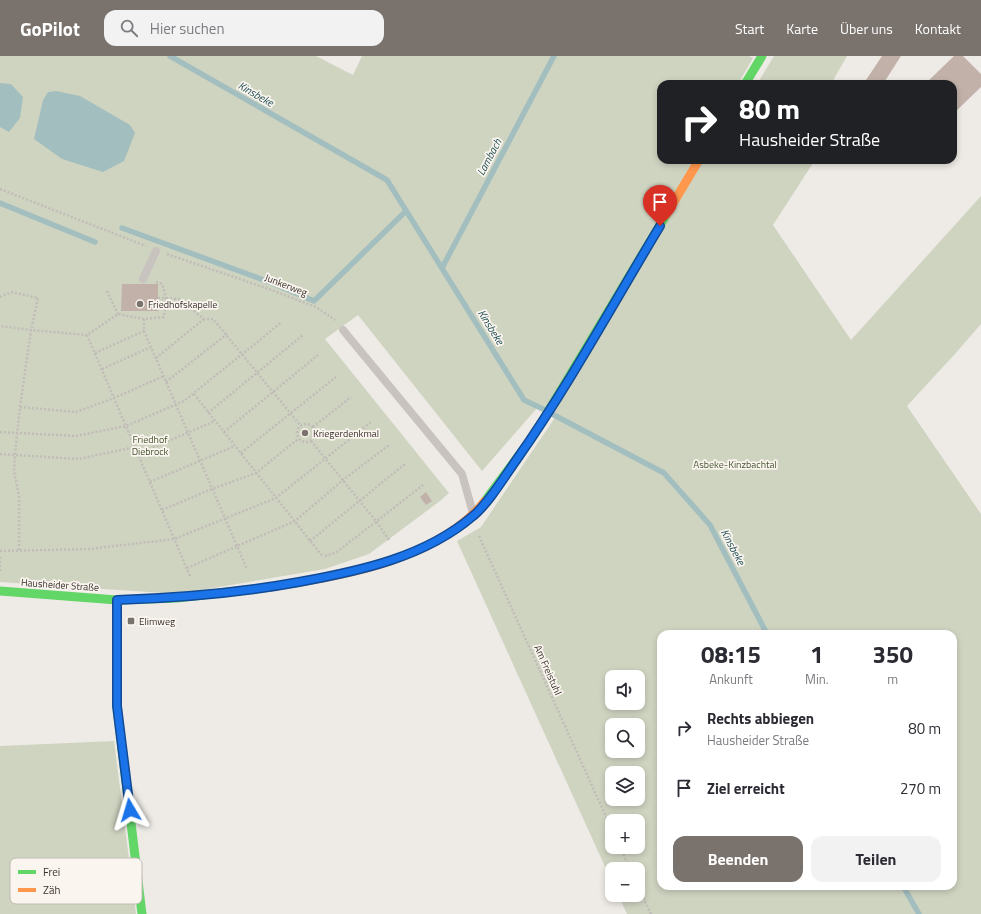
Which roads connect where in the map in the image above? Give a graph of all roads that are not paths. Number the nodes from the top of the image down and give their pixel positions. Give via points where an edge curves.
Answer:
1 (762, 56) edge
2 (747, 80) edge
3 (698, 164) edge
4 (156, 251) road end
5 (143, 279) dead end
6 (343, 330) road end
7 (474, 515) junction
8 (0, 591) edge
9 (117, 600) junction
10 (135, 858) edge
11 (141, 904) edge
12 (142, 914) edge

1 - 2 street
3 - 7 street, Hausheider Straße via 534,435
4 - 5 lane
6 - 7 lane via 462,474
7 - 9 street, Hausheider Straße via 431,544 399,558 335,576 264,588 177,598
8 - 9 street, Hausheider Straße
9 - 10 street via 117,706
11 - 12 street

